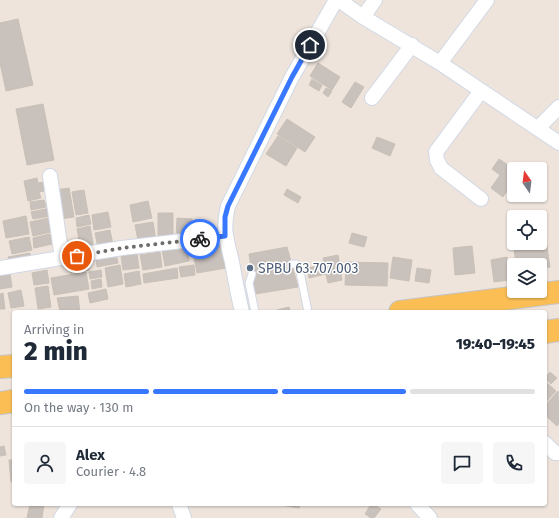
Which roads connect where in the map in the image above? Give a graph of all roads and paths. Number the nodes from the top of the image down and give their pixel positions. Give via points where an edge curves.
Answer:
1 (336, 0) edge
2 (339, 0) edge
3 (375, 0) edge
4 (487, 0) edge
5 (363, 16) junction
6 (412, 45) junction
7 (440, 63) junction
8 (481, 91) junction
9 (372, 98) dead end
10 (559, 107) edge
11 (538, 128) junction
12 (559, 143) edge
13 (50, 176) dead end
14 (481, 199) dead end
15 (225, 236) junction
16 (62, 258) junction
17 (292, 264) dead end
18 (0, 268) edge
19 (252, 274) dead end
20 (559, 292) edge
21 (242, 310) edge
22 (255, 310) edge
23 (308, 310) edge
24 (416, 310) edge
25 (559, 330) edge
26 (547, 332) edge
27 (12, 366) edge
28 (0, 367) edge
29 (12, 401) edge
30 (0, 403) edge
31 (547, 445) edge
32 (559, 453) edge
33 (69, 506) edge
34 (419, 506) edge
35 (61, 518) edge
36 (430, 518) edge

1 - 15 street via 292,77 228,206
2 - 5 street
3 - 5 street
4 - 7 street
5 - 6 street
6 - 7 street
6 - 9 street
7 - 8 street
8 - 11 street
8 - 14 street via 436,152 441,168
10 - 11 street
11 - 12 street
13 - 16 street
15 - 16 street
15 - 21 street
16 - 18 street
17 - 23 lane via 300,267
19 - 22 lane via 249,283
20 - 24 main road
25 - 26 main road
27 - 28 main road
29 - 30 main road
31 - 32 street via 555,453
33 - 35 street
34 - 36 street

